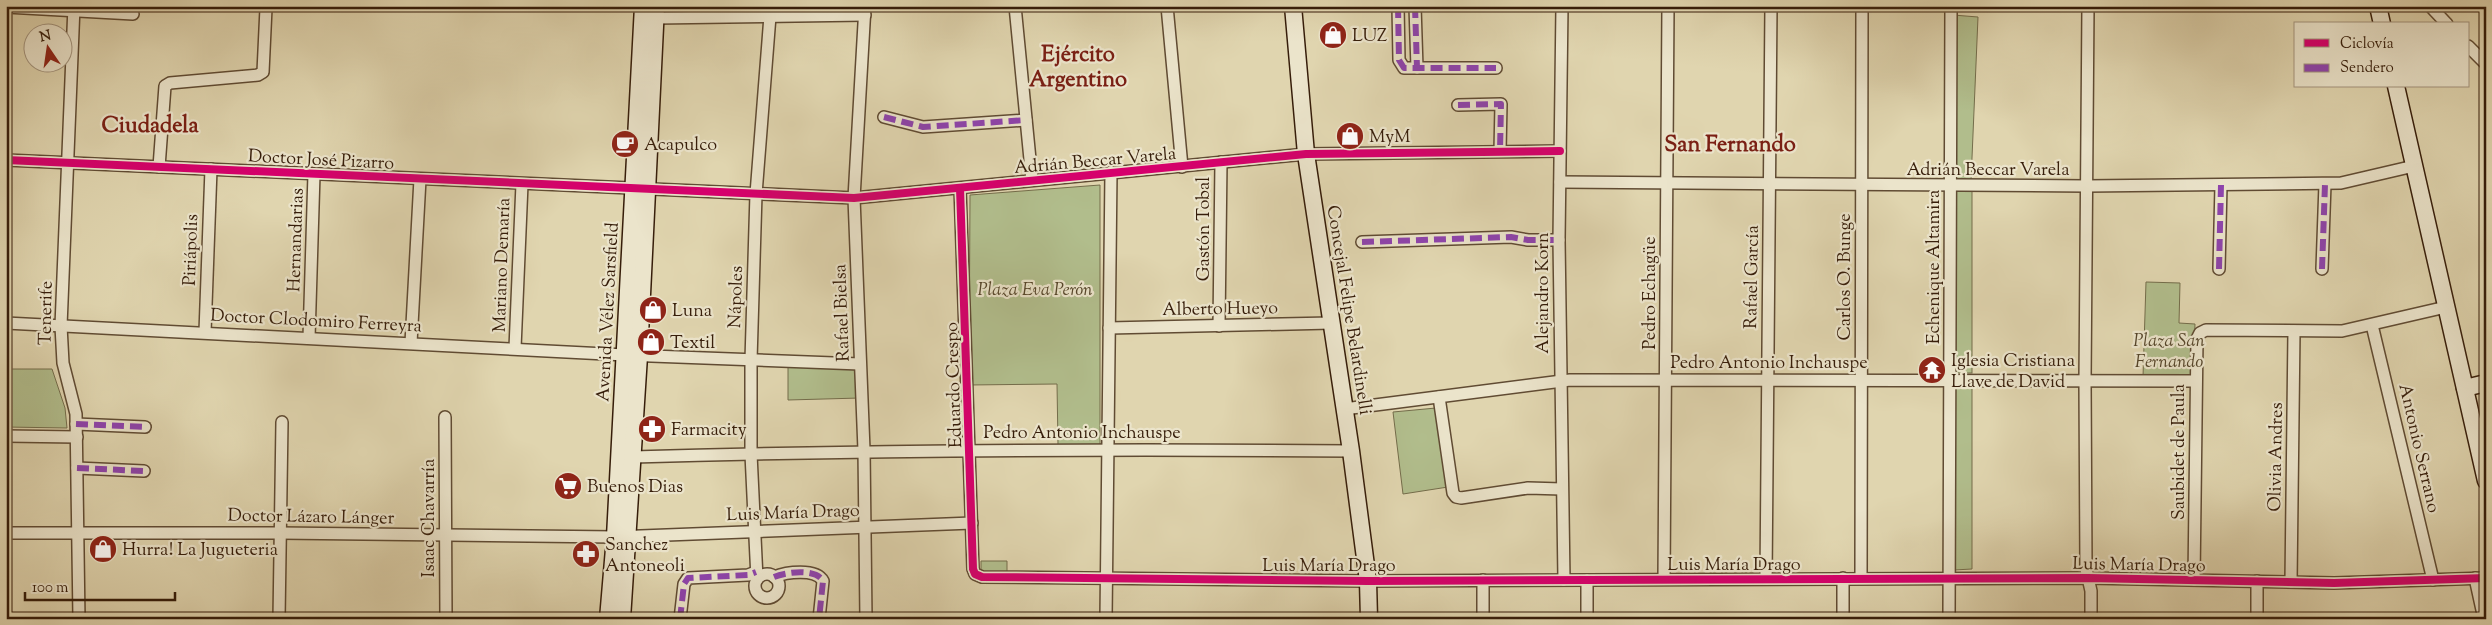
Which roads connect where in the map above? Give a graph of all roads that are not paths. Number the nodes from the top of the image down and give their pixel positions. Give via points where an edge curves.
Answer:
1 (643, 6) edge
2 (1015, 6) edge
3 (1167, 6) edge
4 (1292, 6) edge
5 (1398, 6) edge
6 (1415, 6) edge
7 (1562, 6) edge
8 (1668, 6) edge
9 (1771, 6) edge
10 (1862, 6) edge
11 (1951, 6) edge
12 (2088, 6) edge
13 (2378, 6) edge
14 (2430, 6) edge
15 (6, 7) edge
16 (74, 8) edge
17 (266, 8) dead end
18 (865, 10) edge
19 (656, 12) edge
20 (133, 14) dead end
21 (770, 16) junction
22 (2382, 22) edge
23 (2445, 22) edge
24 (2470, 48) edge
25 (2486, 64) edge
26 (1417, 68) junction
27 (1496, 68) dead end
28 (2396, 88) edge
29 (1458, 105) dead end
30 (884, 117) dead end
31 (1026, 120) junction
32 (1500, 151) junction
33 (1560, 151) junction
34 (1306, 154) junction
35 (6, 160) edge
36 (1221, 162) junction
37 (69, 163) junction
38 (2414, 166) junction
39 (159, 167) junction
40 (1182, 167) junction
41 (210, 169) junction
42 (1111, 172) junction
43 (314, 174) junction
44 (420, 179) junction
45 (1032, 180) junction
46 (1560, 182) junction
47 (522, 184) junction
48 (1667, 184) junction
49 (2325, 184) junction
50 (1770, 185) junction
51 (2221, 185) junction
52 (1862, 186) junction
53 (1951, 186) junction
54 (2087, 186) junction
55 (960, 188) junction
56 (640, 189) junction
57 (756, 194) junction
58 (854, 198) junction
59 (1559, 240) junction
60 (1362, 242) dead end
61 (2219, 269) dead end
62 (2322, 269) dead end
63 (2446, 307) junction
64 (6, 322) edge
65 (1331, 323) junction
66 (2372, 325) junction
67 (61, 326) junction
68 (1219, 326) junction
69 (1109, 328) junction
70 (2294, 331) junction
71 (205, 332) junction
72 (309, 338) junction
73 (411, 343) junction
74 (515, 348) junction
75 (632, 356) junction
76 (751, 360) junction
77 (860, 364) junction
78 (1666, 379) junction
79 (1768, 379) junction
80 (1560, 380) junction
81 (1861, 380) junction
82 (1950, 380) junction
83 (2085, 381) junction
84 (2196, 382) junction
85 (2475, 386) edge
86 (1439, 397) junction
87 (1344, 409) junction
88 (445, 417) dead end
89 (282, 422) dead end
90 (76, 424) junction
91 (144, 427) dead end
92 (2486, 435) edge
93 (6, 436) edge
94 (77, 437) junction
95 (1107, 449) junction
96 (864, 450) junction
97 (970, 450) junction
98 (1351, 451) junction
99 (751, 454) junction
100 (633, 457) junction
101 (77, 468) junction
102 (144, 471) dead end
103 (2486, 481) edge
104 (1562, 489) junction
105 (972, 523) junction
106 (866, 527) junction
107 (754, 531) junction
108 (6, 533) edge
109 (78, 533) junction
110 (280, 533) junction
111 (446, 535) junction
112 (621, 536) junction
113 (756, 575) junction
114 (774, 576) junction
115 (982, 577) joint
116 (1950, 577) junction
117 (1843, 578) junction
118 (1860, 578) junction
119 (2088, 578) junction
120 (2480, 578) edge
121 (1106, 579) junction
122 (1664, 579) junction
123 (1766, 579) junction
124 (1482, 580) junction
125 (1564, 580) junction
126 (1586, 580) junction
127 (2194, 580) junction
128 (2433, 580) junction
129 (1368, 581) junction
130 (2257, 581) junction
131 (2291, 582) junction
132 (79, 619) edge
133 (279, 619) edge
134 (446, 619) edge
135 (608, 619) edge
136 (622, 619) edge
137 (680, 619) edge
138 (819, 619) edge
139 (866, 619) edge
140 (1106, 619) edge
141 (1369, 619) edge
142 (1483, 619) edge
143 (1587, 619) edge
144 (1843, 619) edge
145 (1949, 619) edge
146 (2091, 619) edge
147 (2257, 619) edge
148 (2484, 619) edge

1 - 56 main road, Avenida Vélez Sarsfield
2 - 31 street
3 - 40 street
4 - 34 main road, Concejal Felipe Belardinelli
5 - 26 street via 1400,64 1404,68
6 - 26 street
7 - 33 street, Alejandro Korn
8 - 48 street, Pedro Echagüe
9 - 50 street, Rafael García
10 - 52 street, Carlos O. Bunge
11 - 53 street, Echenique Altamira
12 - 54 street
13 - 22 main road
14 - 23 street
15 - 16 street
16 - 20 street
16 - 37 street, Tenerife
17 - 39 street via 264,69 258,76 165,86
18 - 21 street
18 - 58 street, Rafael Bielsa
19 - 21 street
19 - 56 main road, Avenida Vélez Sarsfield
21 - 57 street, Nápoles
24 - 25 street
26 - 27 street
28 - 38 main road
29 - 32 street via 1501,104
30 - 31 street via 923,127
31 - 45 street
32 - 33 street, Adrián Beccar Varela
32 - 34 street, Adrián Beccar Varela
33 - 46 street, Alejandro Korn
34 - 36 street, Adrián Beccar Varela
34 - 65 main road, Concejal Felipe Belardinelli
35 - 37 street, Doctor José Pizarro
36 - 40 street, Adrián Beccar Varela
36 - 68 street, Gastón Tobal
37 - 39 street, Doctor José Pizarro
37 - 67 street, Tenerife
38 - 49 street, Adrián Beccar Varela
38 - 63 main road
39 - 41 street, Doctor José Pizarro
40 - 42 street, Adrián Beccar Varela
41 - 43 street, Doctor José Pizarro
41 - 71 street, Piriápolis
42 - 45 street, Adrián Beccar Varela
42 - 69 street
43 - 44 street, Doctor José Pizarro
43 - 72 street, Hernandarias
44 - 47 street, Doctor José Pizarro
44 - 73 street
45 - 55 street, Adrián Beccar Varela
46 - 48 street, Adrián Beccar Varela
46 - 59 street, Alejandro Korn
47 - 56 street, Doctor José Pizarro
47 - 74 street, Mariano Demaría
48 - 50 street, Adrián Beccar Varela
48 - 78 street, Pedro Echagüe
49 - 51 street, Adrián Beccar Varela
49 - 62 street
50 - 52 street, Adrián Beccar Varela
50 - 79 street, Rafael García
51 - 54 street, Adrián Beccar Varela
51 - 61 street
52 - 53 street, Adrián Beccar Varela
52 - 81 street, Carlos O. Bunge
53 - 54 street, Adrián Beccar Varela
53 - 82 street, Echenique Altamira
54 - 83 street
55 - 58 street, Adrián Beccar Varela
55 - 97 street, Eduardo Crespo
56 - 57 street, Adrián Beccar Varela
56 - 75 main road, Avenida Vélez Sarsfield
57 - 58 street, Adrián Beccar Varela
57 - 76 street, Nápoles
58 - 77 street, Rafael Bielsa
59 - 60 street via 1511,237
59 - 80 street, Alejandro Korn
63 - 66 street
63 - 85 main road
64 - 67 street, Doctor Clodomiro Ferreyra
65 - 68 street, Alberto Hueyo
65 - 87 main road, Concejal Felipe Belardinelli
66 - 70 street via 2342,331
66 - 128 street, Antonio Serrano
67 - 71 street, Doctor Clodomiro Ferreyra
67 - 90 street, Tenerife via 63,363 74,401
68 - 69 street, Alberto Hueyo
69 - 95 street
70 - 84 street, Saubidet de Paula via 2206,330 2200,333 2197,339
70 - 131 street, Olivia Andres
71 - 72 street, Doctor Clodomiro Ferreyra
72 - 73 street, Doctor Clodomiro Ferreyra
73 - 74 street, Doctor Clodomiro Ferreyra
74 - 75 street, Doctor Clodomiro Ferreyra
75 - 76 street
75 - 100 main road, Avenida Vélez Sarsfield
75 - 112 main road, Avenida Vélez Sarsfield
76 - 77 street
76 - 99 street, Nápoles
77 - 96 street, Rafael Bielsa
78 - 79 street, Pedro Antonio Inchauspe
78 - 80 street, Pedro Antonio Inchauspe
78 - 122 street, Pedro Echagüe
79 - 81 street, Pedro Antonio Inchauspe
79 - 123 street, Rafael García
80 - 86 street, Pedro Antonio Inchauspe
80 - 104 street, Alejandro Korn
81 - 82 street, Pedro Antonio Inchauspe
81 - 118 street, Carlos O. Bunge
82 - 83 street, Pedro Antonio Inchauspe
82 - 116 street, Echenique Altamira
83 - 84 street, Pedro Antonio Inchauspe
83 - 119 street
84 - 127 street, Saubidet de Paula
85 - 92 main road
85 - 103 main road
86 - 87 street, Pedro Antonio Inchauspe
86 - 104 street via 1456,497 1528,488
87 - 98 main road, Concejal Felipe Belardinelli
88 - 111 street, Isaac Chavarría
89 - 110 street
90 - 91 street
90 - 94 street, Tenerife
93 - 94 street
94 - 101 street, Tenerife
95 - 97 street, Pedro Antonio Inchauspe
95 - 98 street, Pedro Antonio Inchauspe
95 - 121 street
96 - 97 street, Pedro Antonio Inchauspe
96 - 99 street, Pedro Antonio Inchauspe
96 - 106 street, Rafael Bielsa
97 - 105 street, Eduardo Crespo
98 - 129 main road, Concejal Felipe Belardinelli
99 - 100 street, Pedro Antonio Inchauspe
99 - 107 street, Nápoles
100 - 112 main road, Avenida Vélez Sarsfield
101 - 102 street
101 - 109 street, Tenerife
104 - 125 street, Alejandro Korn
105 - 106 street, Luis María Drago
105 - 115 street, Eduardo Crespo via 973,569
106 - 107 street, Luis María Drago
106 - 139 street, Rafael Bielsa
107 - 112 street, Luis María Drago
107 - 113 street, Nápoles
108 - 109 street, Doctor Lázaro Lánger
109 - 110 street, Doctor Lázaro Lánger
109 - 132 street, Tenerife
110 - 111 street, Doctor Lázaro Lánger
110 - 133 street
111 - 112 street, Doctor Lázaro Lánger
111 - 134 street, Isaac Chavarría
112 - 135 main road, Avenida Vélez Sarsfield
112 - 136 main road, Avenida Vélez Sarsfield
113 - 114 street
113 - 114 street, Nápoles via 754,586 757,594 769,598 778,591 779,583
113 - 137 street via 688,578 684,584
114 - 138 street via 820,575
115 - 121 street, Luis María Drago
116 - 118 street, Luis María Drago
116 - 119 street, Luis María Drago
116 - 145 street, Echenique Altamira
117 - 118 street, Luis María Drago
117 - 123 street, Luis María Drago
117 - 144 street
119 - 127 street, Luis María Drago
119 - 146 street
120 - 128 street, Luis María Drago
120 - 148 street
121 - 129 street, Luis María Drago
121 - 140 street
122 - 123 street, Luis María Drago
122 - 126 street, Luis María Drago
124 - 125 street, Luis María Drago
124 - 129 street, Luis María Drago
124 - 142 street
125 - 126 street, Luis María Drago
126 - 143 street
127 - 130 street, Luis María Drago
128 - 131 street, Luis María Drago
129 - 141 main road, Concejal Felipe Belardinelli
130 - 131 street, Luis María Drago
130 - 147 street

